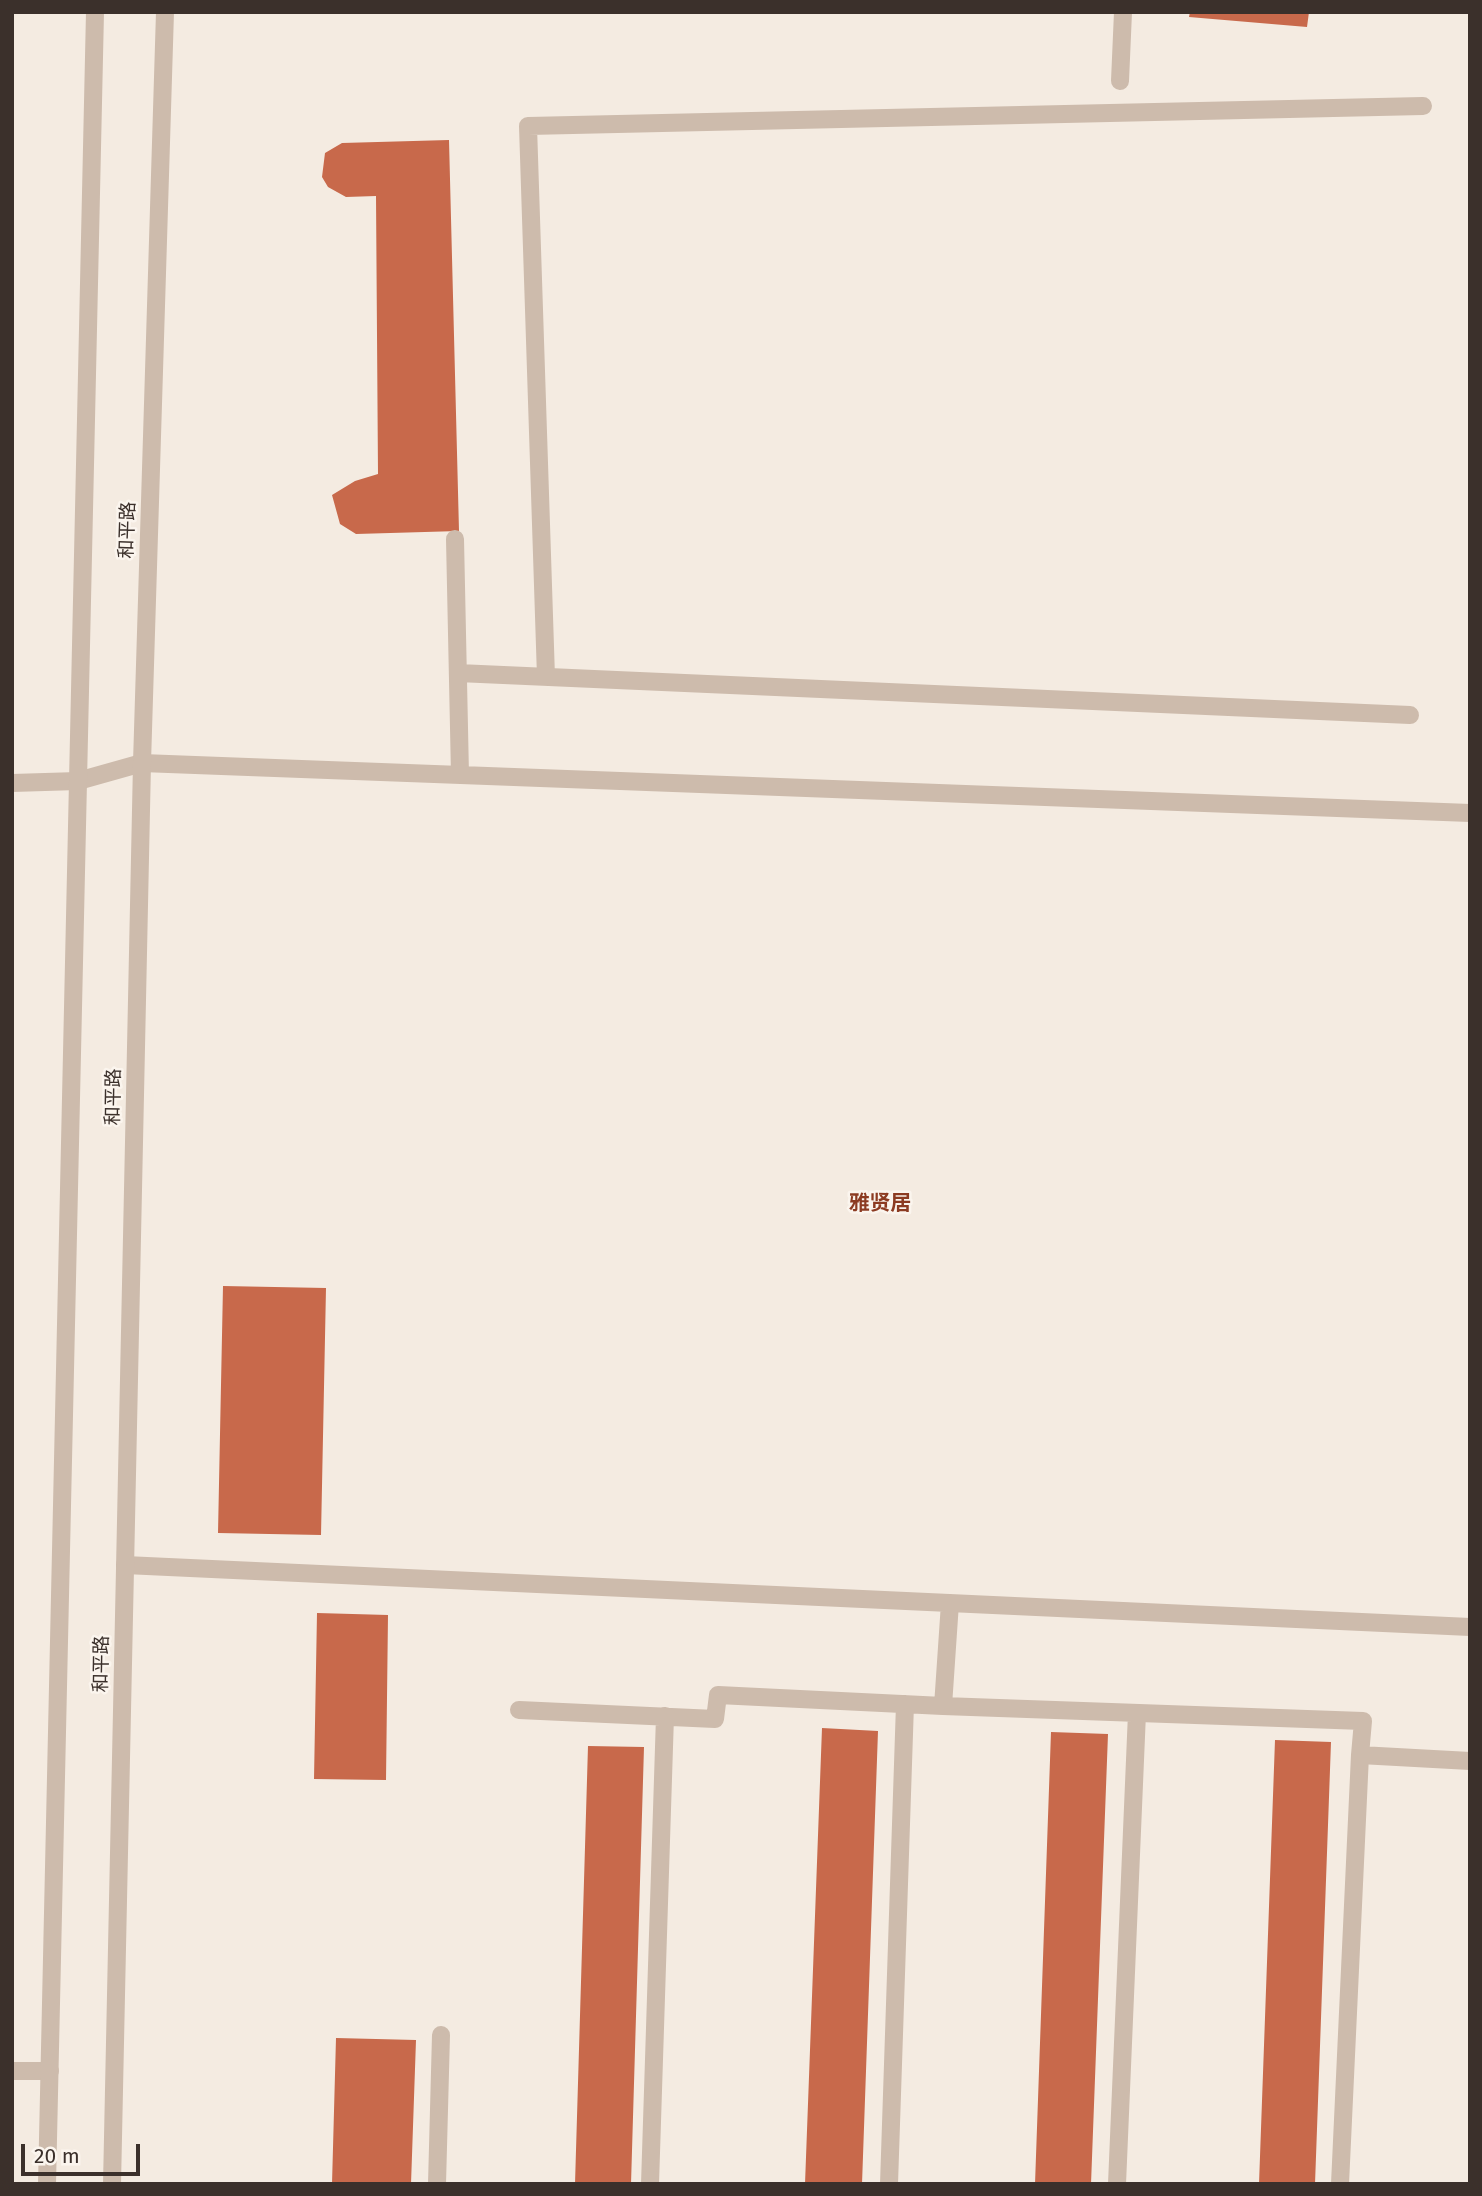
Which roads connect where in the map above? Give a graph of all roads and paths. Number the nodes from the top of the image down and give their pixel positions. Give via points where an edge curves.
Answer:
1 (95, 12) edge
2 (165, 12) edge
3 (1123, 12) edge
4 (1120, 81) dead end
5 (1423, 106) dead end
6 (456, 539) dead end
7 (458, 673) junction
8 (546, 677) junction
9 (1410, 715) dead end
10 (142, 763) junction
11 (460, 775) junction
12 (78, 781) junction
13 (12, 783) edge
14 (1470, 813) edge
15 (125, 1565) junction
16 (950, 1603) junction
17 (1470, 1627) edge
18 (905, 1704) junction
19 (943, 1706) junction
20 (519, 1710) dead end
21 (1137, 1713) junction
22 (665, 1716) junction
23 (1360, 1755) junction
24 (1470, 1761) edge
25 (441, 2035) dead end
26 (12, 2071) edge
27 (50, 2071) junction
28 (47, 2184) edge
29 (112, 2184) edge
30 (437, 2184) edge
31 (650, 2184) edge
32 (889, 2184) edge
33 (1116, 2184) edge
34 (1340, 2184) edge

1 - 12 street
2 - 10 street, 和平路
3 - 4 street
5 - 8 street via 527,126
6 - 7 street
7 - 8 street
7 - 11 street
8 - 9 street
10 - 11 street
10 - 12 street
10 - 15 street, 和平路
11 - 14 street
12 - 13 street
12 - 27 street
15 - 16 street
15 - 29 street, 和平路
16 - 17 street
16 - 19 street
18 - 19 street
18 - 22 street via 718,1695 715,1719
18 - 32 street
19 - 21 street
20 - 22 street
21 - 23 street via 1363,1721
21 - 33 street
22 - 31 street
23 - 24 street
23 - 34 street
25 - 30 street
26 - 27 street
27 - 28 street

